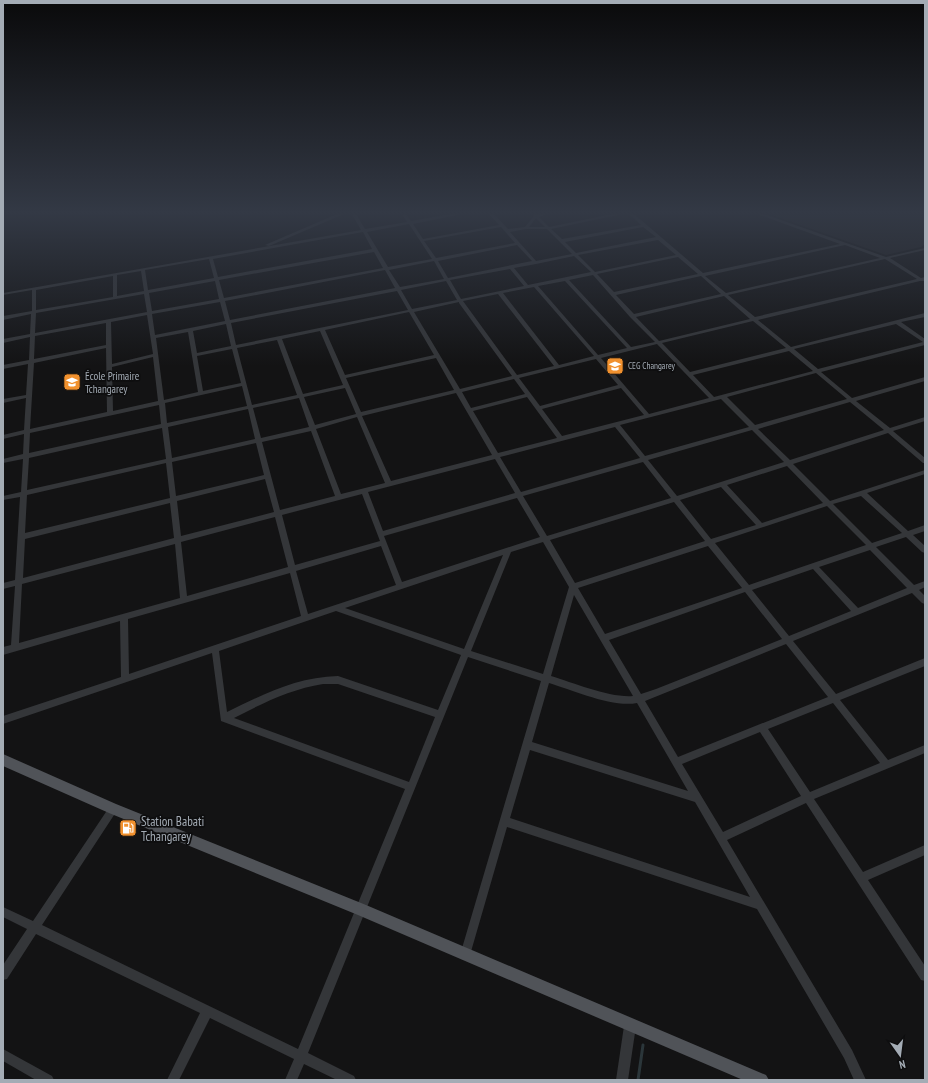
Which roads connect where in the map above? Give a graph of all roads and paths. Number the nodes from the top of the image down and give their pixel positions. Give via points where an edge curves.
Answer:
1 (173, 265) edge
2 (213, 265) edge
3 (296, 265) edge
4 (383, 265) edge
5 (410, 265) edge
6 (438, 265) edge
7 (529, 265) edge
8 (586, 265) edge
9 (636, 265) edge
10 (688, 265) edge
11 (750, 265) edge
12 (863, 265) edge
13 (898, 265) edge
14 (512, 268) junction
15 (386, 269) junction
16 (142, 270) junction
17 (594, 273) junction
18 (115, 274) junction
19 (701, 275) junction
20 (217, 279) junction
21 (566, 279) junction
22 (924, 279) edge
23 (447, 280) junction
24 (536, 285) junction
25 (527, 287) junction
26 (34, 289) junction
27 (398, 290) junction
28 (146, 292) junction
29 (500, 293) junction
30 (3, 294) edge
31 (613, 294) junction
32 (725, 295) junction
33 (115, 297) junction
34 (222, 300) junction
35 (461, 302) junction
36 (34, 312) junction
37 (411, 312) junction
38 (149, 314) junction
39 (925, 315) edge
40 (632, 316) junction
41 (3, 318) edge
42 (754, 320) junction
43 (108, 321) junction
44 (897, 322) junction
45 (228, 323) junction
46 (322, 329) junction
47 (190, 330) junction
48 (33, 335) junction
49 (153, 337) junction
50 (279, 338) junction
51 (3, 341) edge
52 (925, 342) edge
53 (659, 344) junction
54 (108, 346) junction
55 (234, 347) junction
56 (790, 349) junction
57 (631, 350) junction
58 (156, 355) junction
59 (194, 355) junction
60 (438, 356) junction
61 (598, 358) junction
62 (31, 361) junction
63 (109, 366) junction
64 (3, 367) edge
65 (558, 368) junction
66 (818, 371) junction
67 (689, 374) junction
68 (342, 377) junction
69 (515, 378) junction
70 (925, 379) edge
71 (244, 384) junction
72 (346, 386) junction
73 (621, 386) junction
74 (458, 391) junction
75 (201, 394) junction
76 (301, 395) junction
77 (528, 395) junction
78 (29, 396) junction
79 (722, 396) junction
80 (712, 399) junction
81 (852, 400) junction
82 (3, 402) edge
83 (161, 402) junction
84 (250, 406) junction
85 (538, 408) junction
86 (469, 410) junction
87 (110, 413) junction
88 (358, 415) junction
89 (648, 416) junction
90 (925, 419) edge
91 (616, 424) junction
92 (164, 425) junction
93 (313, 428) junction
94 (753, 428) junction
95 (888, 430) junction
96 (27, 432) junction
97 (3, 437) edge
98 (258, 439) junction
99 (561, 439) junction
100 (26, 456) junction
101 (496, 456) junction
102 (644, 459) junction
103 (169, 460) junction
104 (3, 461) edge
105 (925, 461) edge
106 (788, 462) junction
107 (925, 472) edge
108 (268, 476) junction
109 (389, 484) junction
110 (722, 484) junction
111 (364, 491) junction
112 (862, 493) junction
113 (24, 494) junction
114 (519, 495) junction
115 (3, 498) edge
116 (339, 498) junction
117 (174, 500) junction
118 (676, 500) junction
119 (829, 504) junction
120 (278, 514) junction
121 (761, 526) junction
122 (925, 528) edge
123 (380, 534) junction
124 (909, 534) junction
125 (21, 537) junction
126 (545, 539) junction
127 (178, 540) junction
128 (384, 542) junction
129 (711, 542) junction
130 (872, 547) junction
131 (508, 550) junction
132 (925, 550) edge
133 (815, 567) junction
134 (292, 569) junction
135 (18, 582) junction
136 (925, 584) edge
137 (3, 586) edge
138 (400, 586) junction
139 (573, 587) junction
140 (913, 589) junction
141 (747, 590) junction
142 (184, 599) junction
143 (925, 601) edge
144 (336, 608) junction
145 (857, 612) junction
146 (124, 616) junction
147 (305, 618) junction
148 (603, 638) junction
149 (787, 640) junction
150 (14, 648) junction
151 (215, 648) junction
152 (3, 651) edge
153 (466, 653) junction
154 (925, 662) edge
155 (546, 678) junction
156 (125, 679) junction
157 (834, 699) junction
158 (639, 700) junction
159 (440, 715) junction
160 (224, 718) junction
161 (3, 720) edge
162 (762, 728) junction
163 (527, 744) junction
164 (925, 749) edge
165 (3, 760) edge
166 (676, 762) junction
167 (887, 765) junction
168 (411, 787) junction
169 (809, 797) junction
170 (697, 798) junction
171 (113, 809) junction
172 (504, 821) junction
173 (721, 838) junction
174 (925, 850) edge
175 (861, 878) junction
176 (760, 905) junction
177 (360, 910) junction
178 (3, 912) edge
179 (35, 927) junction
180 (464, 955) junction
181 (3, 975) edge
182 (925, 976) edge
183 (207, 1011) junction
184 (630, 1026) junction
185 (3, 1055) edge
186 (301, 1056) junction
187 (48, 1080) edge
188 (173, 1080) edge
189 (291, 1080) edge
190 (350, 1080) edge
191 (622, 1080) edge
192 (761, 1080) edge
193 (860, 1080) edge

1 - 16 street
2 - 20 street
3 - 20 street
4 - 15 street
5 - 15 street
6 - 23 street
7 - 14 street
8 - 17 street
9 - 17 street
10 - 19 street
11 - 19 street
12 - 32 street
13 - 22 street
14 - 23 street
14 - 25 street
15 - 27 street
15 - 34 street
16 - 18 street
16 - 28 street
17 - 21 street
17 - 31 street
18 - 26 street
18 - 33 street
19 - 31 street
19 - 32 street
20 - 28 street
20 - 34 street
21 - 24 street
21 - 57 street
22 - 42 street
23 - 27 street
23 - 35 street
24 - 25 street
24 - 61 street
25 - 29 street
26 - 30 street
26 - 36 street
27 - 37 street
27 - 45 street
28 - 33 street
28 - 38 street
29 - 35 street
29 - 65 street
31 - 40 street
32 - 40 street
32 - 42 street
33 - 36 street
34 - 38 street
34 - 45 street
35 - 37 street
35 - 69 street
36 - 41 street
36 - 48 street
37 - 46 street
37 - 60 street
38 - 43 street
38 - 49 street
39 - 44 street
40 - 53 street
42 - 53 street
42 - 56 street
43 - 48 street
43 - 54 street
44 - 52 street
44 - 56 street
45 - 47 street
45 - 55 street
46 - 50 street
46 - 68 street
47 - 49 street
47 - 59 street
48 - 51 street
48 - 62 street
49 - 58 street
50 - 55 street
50 - 76 street
52 - 66 street
53 - 57 street
53 - 67 street
54 - 62 street
54 - 63 street
55 - 59 street
55 - 71 street
56 - 66 street
56 - 67 street
57 - 61 street
58 - 63 street
58 - 83 street
59 - 75 street
60 - 68 street
60 - 74 street
61 - 65 street
61 - 73 street
62 - 64 street
62 - 78 street
63 - 87 street
65 - 69 street
66 - 79 street
66 - 81 street
67 - 80 street
68 - 72 street
69 - 74 street
69 - 77 street
70 - 81 street
71 - 75 street
71 - 84 street
72 - 76 street
72 - 88 street
73 - 85 street
73 - 89 street
74 - 86 street
74 - 88 street
75 - 83 street
76 - 84 street
76 - 93 street
77 - 85 street
77 - 86 street
78 - 82 street
78 - 96 street
79 - 80 street
79 - 94 street
80 - 89 street
81 - 94 street
81 - 95 street
83 - 87 street
83 - 92 street
84 - 92 street
84 - 98 street
85 - 99 street
86 - 101 street
87 - 96 street
88 - 93 street
88 - 109 street
89 - 91 street
90 - 95 street
91 - 99 street
91 - 102 street
92 - 100 street
92 - 103 street
93 - 98 street
93 - 116 street
94 - 102 street
94 - 106 street
95 - 105 street
95 - 106 street
96 - 97 street
96 - 100 street
98 - 103 street
98 - 108 street
99 - 101 street
100 - 104 street
100 - 113 street
101 - 109 street
101 - 114 street
102 - 114 street
102 - 118 street
103 - 113 street
103 - 117 street
106 - 110 street
106 - 119 street
107 - 112 street
108 - 117 street
108 - 120 street
109 - 111 street
110 - 118 street
110 - 121 street
111 - 116 street
111 - 123 street
112 - 119 street
112 - 124 street
113 - 115 street
113 - 125 street
114 - 123 street
114 - 126 street
116 - 120 street
117 - 125 street
117 - 127 street
118 - 126 street
118 - 129 street
119 - 121 street
119 - 130 street
120 - 127 street
120 - 134 street
121 - 129 street
122 - 124 street
123 - 128 street
124 - 130 street
124 - 132 street
125 - 135 street
126 - 131 street
126 - 139 street
127 - 135 street
127 - 142 street
128 - 134 street
128 - 138 street
129 - 139 street
129 - 141 street
130 - 133 street
130 - 140 street
131 - 138 street
131 - 153 street
133 - 141 street
133 - 145 street
134 - 142 street
134 - 147 street
135 - 137 street
135 - 150 street
136 - 140 street
138 - 144 street
139 - 148 street
139 - 155 street
140 - 143 street
140 - 145 street
141 - 148 street
141 - 149 street
142 - 146 street
144 - 147 street
144 - 153 street
145 - 149 street
146 - 150 street
146 - 156 street
147 - 151 street
148 - 158 street
149 - 157 street
149 - 158 street
150 - 152 street
151 - 156 street
151 - 160 street
153 - 155 street
153 - 159 street
154 - 157 street
155 - 158 street via 619,701
155 - 163 street
156 - 161 street
157 - 162 street
157 - 167 street
158 - 166 street
159 - 160 street via 338,680 325,680 279,692
159 - 168 street
160 - 168 street
162 - 166 street
162 - 169 street
163 - 170 street
163 - 172 street
164 - 167 street
165 - 171 main road
166 - 170 street
167 - 169 street
168 - 177 street
169 - 173 street
169 - 175 street
170 - 173 street
171 - 177 main road
171 - 179 street
172 - 176 street
172 - 180 street
173 - 176 street
174 - 175 street
175 - 182 street
176 - 193 street via 848,1054
177 - 180 main road
177 - 186 street
178 - 179 street
179 - 181 street
179 - 183 street
180 - 184 main road
183 - 186 street
183 - 188 street
184 - 191 street
184 - 192 main road
185 - 187 street
186 - 189 street
186 - 190 street

